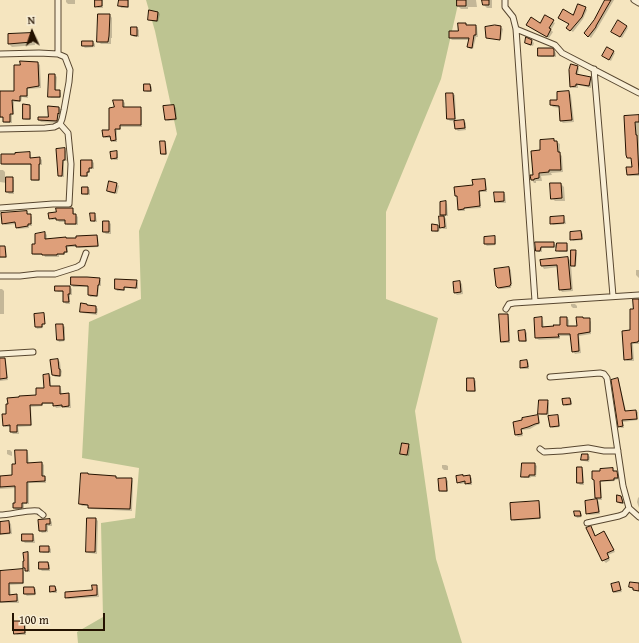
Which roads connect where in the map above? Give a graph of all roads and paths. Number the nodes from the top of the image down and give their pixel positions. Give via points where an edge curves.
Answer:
1 (58, 0) edge
2 (505, 0) edge
3 (634, 0) edge
4 (639, 3) edge
5 (516, 29) junction
6 (0, 54) edge
7 (58, 54) junction
8 (594, 69) junction
9 (639, 93) edge
10 (60, 124) junction
11 (0, 129) edge
12 (0, 208) edge
13 (86, 253) dead end
14 (0, 276) edge
15 (639, 294) edge
16 (613, 296) junction
17 (535, 301) junction
18 (506, 309) dead end
19 (33, 352) dead end
20 (0, 354) edge
21 (550, 377) dead end
22 (540, 449) dead end
23 (618, 451) junction
24 (628, 508) junction
25 (0, 514) edge
26 (43, 515) dead end
27 (639, 517) edge
28 (587, 523) dead end

1 - 7 street
2 - 5 street via 505,8 513,17
3 - 4 street
5 - 8 street via 555,45 562,53
5 - 17 street
6 - 7 street
7 - 10 street via 65,58 70,70
8 - 9 street
8 - 16 street
10 - 11 street via 44,128
10 - 12 street via 68,133 71,164 69,204
13 - 14 street via 82,264 55,274
15 - 16 street
16 - 17 street
17 - 18 street via 509,304
19 - 20 street
21 - 23 street via 604,374 607,378
22 - 23 street via 544,452 588,448
23 - 24 street
24 - 27 street
24 - 28 street via 620,516
25 - 26 street via 38,511

